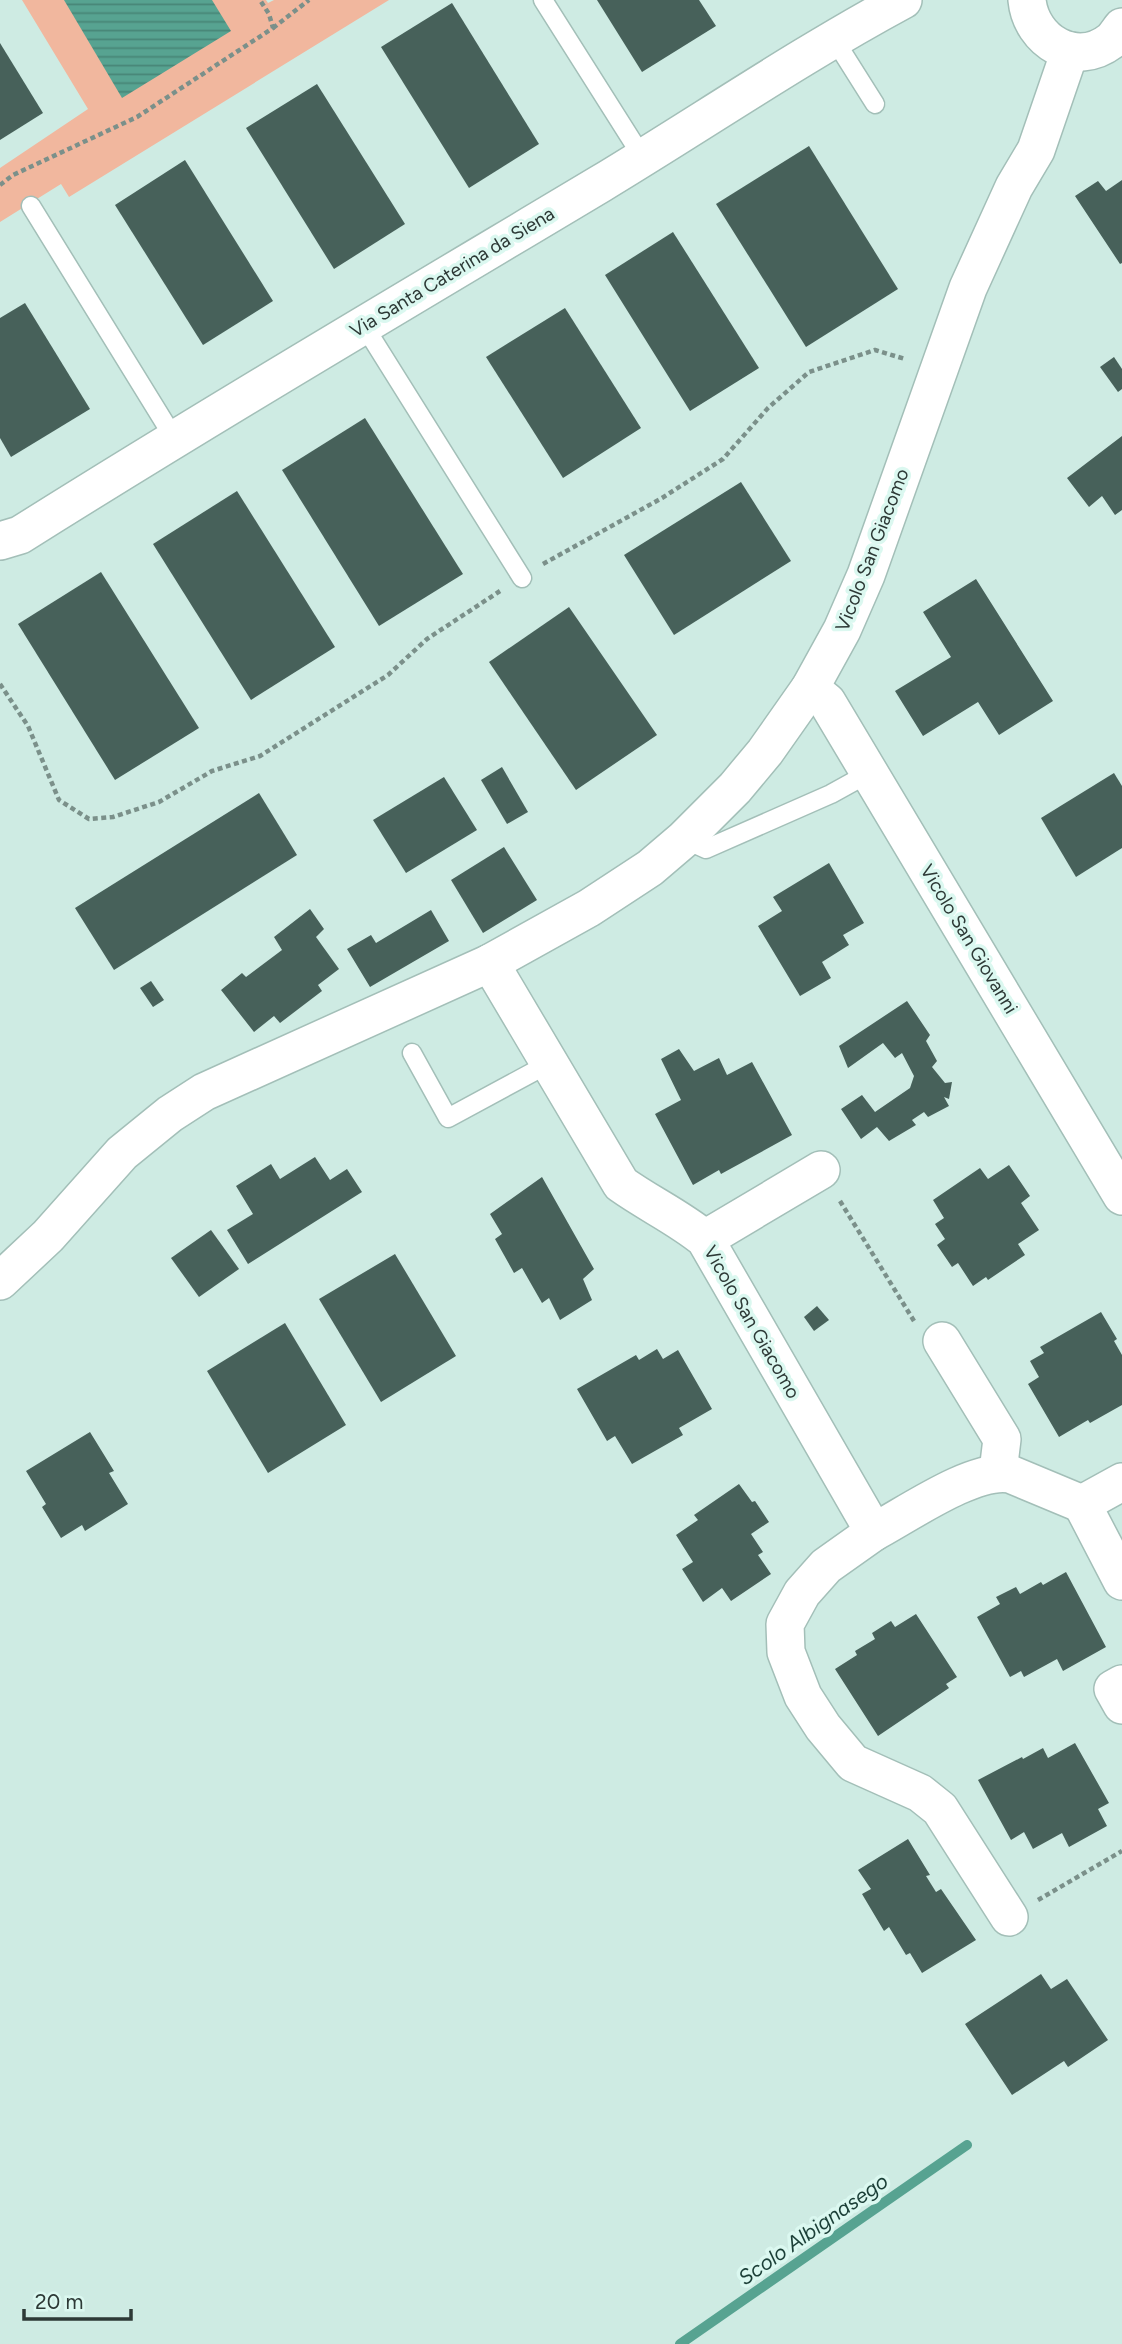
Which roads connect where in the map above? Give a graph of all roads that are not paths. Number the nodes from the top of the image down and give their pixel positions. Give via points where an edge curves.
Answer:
1 (543, 0) edge
2 (903, 0) edge
3 (1027, 0) edge
4 (1122, 27) edge
5 (834, 39) junction
6 (1070, 51) junction
7 (875, 104) dead end
8 (643, 158) junction
9 (31, 206) dead end
10 (363, 324) junction
11 (174, 438) junction
12 (0, 541) edge
13 (522, 578) road end
14 (810, 688) junction
15 (869, 773) junction
16 (684, 839) junction
17 (490, 963) junction
18 (412, 1053) dead end
19 (548, 1064) junction
20 (821, 1170) road end
21 (1122, 1196) edge
22 (705, 1239) junction
23 (0, 1281) edge
24 (943, 1341) road end
25 (998, 1472) junction
26 (1122, 1482) edge
27 (1082, 1504) junction
28 (874, 1532) junction
29 (1122, 1581) edge
30 (1122, 1684) edge
31 (1122, 1705) edge
32 (1009, 1917) road end

1 - 8 lane
2 - 5 street, Via Santa Caterina da Siena
3 - 6 street via 1037,31 1051,44
4 - 6 street via 1111,40 1092,50
5 - 7 lane
5 - 8 street, Via Santa Caterina da Siena
6 - 14 street, Vicolo San Giacomo via 1036,150 968,288 866,575
8 - 10 street, Via Santa Caterina da Siena
9 - 11 lane
10 - 11 street, Via Santa Caterina da Siena
10 - 13 lane
11 - 12 street, Via Santa Caterina da Siena via 20,535
14 - 15 street, Vicolo San Giovanni via 827,702
14 - 16 street, Vicolo San Giacomo via 735,788
15 - 16 lane via 706,849
15 - 21 street, Vicolo San Giovanni
16 - 17 street, Vicolo San Giacomo via 589,908
17 - 19 street, Vicolo San Giacomo
17 - 23 street, Vicolo San Giacomo via 193,1099 122,1153 48,1236
18 - 19 lane via 448,1118
19 - 22 street, Vicolo San Giacomo via 621,1184
20 - 22 street
22 - 28 street, Vicolo San Giacomo
24 - 25 street via 1002,1439
25 - 27 street
25 - 28 street via 975,1477
26 - 27 street
27 - 29 street
28 - 32 street via 826,1566 802,1593 785,1624 786,1653 803,1696 853,1763 920,1793 940,1809
30 - 31 street via 1113,1689

